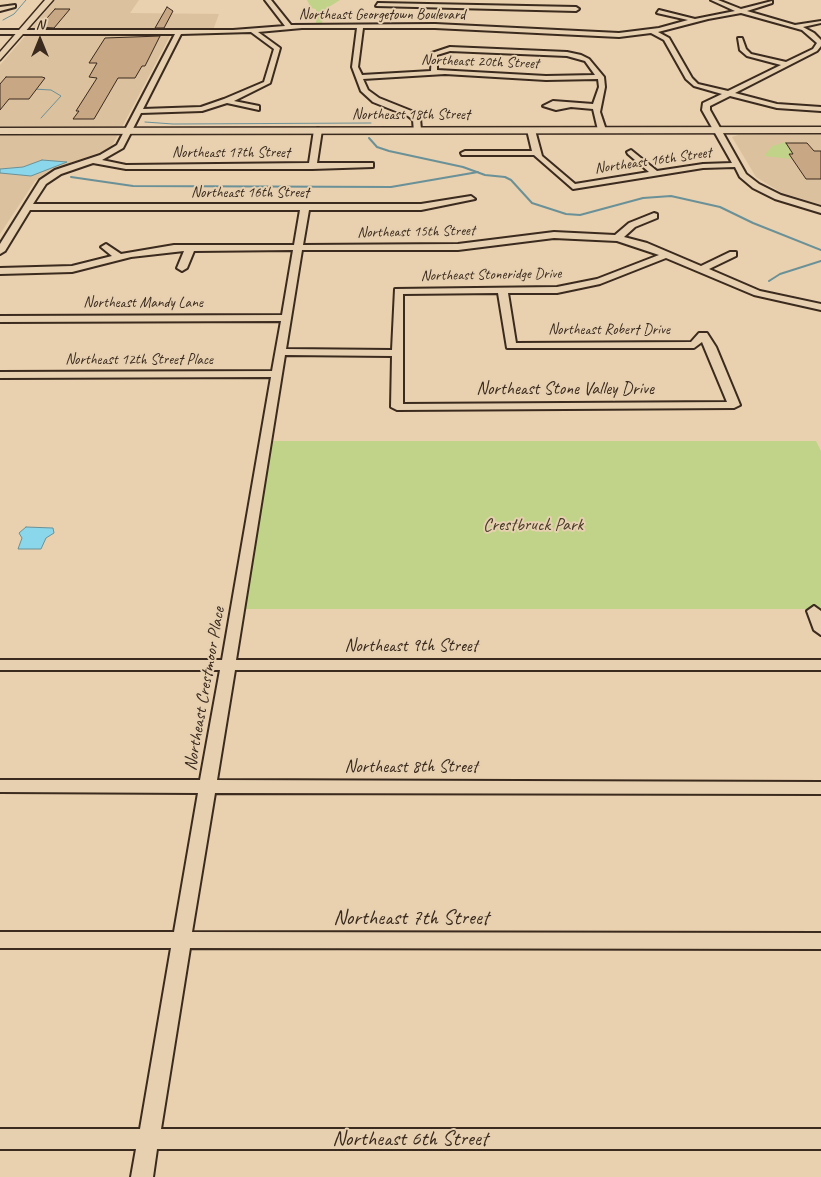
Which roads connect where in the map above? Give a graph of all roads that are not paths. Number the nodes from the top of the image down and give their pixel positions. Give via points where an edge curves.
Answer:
1 (39, 0) edge
2 (49, 0) edge
3 (268, 0) edge
4 (501, 0) edge
5 (714, 0) edge
6 (770, 2) dead end
7 (378, 5) dead end
8 (13, 6) dead end
9 (0, 9) edge
10 (576, 9) dead end
11 (740, 11) junction
12 (658, 12) dead end
13 (504, 14) junction
14 (695, 20) junction
15 (819, 22) dead end
16 (360, 26) junction
17 (797, 26) junction
18 (289, 27) junction
19 (502, 29) junction
20 (253, 31) junction
21 (652, 31) junction
22 (0, 32) edge
23 (10, 32) junction
24 (21, 32) junction
25 (178, 32) junction
26 (740, 39) dead end
27 (0, 43) edge
28 (820, 43) edge
29 (0, 57) edge
30 (787, 64) junction
31 (434, 73) junction
32 (359, 77) junction
33 (601, 77) junction
34 (728, 94) junction
35 (227, 101) junction
36 (568, 106) dead end
37 (598, 107) junction
38 (256, 108) dead end
39 (821, 109) edge
40 (139, 111) junction
41 (129, 130) junction
42 (318, 130) junction
43 (418, 130) junction
44 (531, 130) junction
45 (606, 130) junction
46 (718, 130) junction
47 (821, 130) edge
48 (0, 131) edge
49 (631, 152) dead end
50 (465, 153) dead end
51 (536, 153) junction
52 (215, 154) dead end
53 (94, 160) junction
54 (370, 165) dead end
55 (736, 165) junction
56 (212, 167) junction
57 (312, 167) junction
58 (654, 173) junction
59 (471, 199) dead end
60 (27, 207) junction
61 (305, 207) junction
62 (821, 210) edge
63 (654, 216) dead end
64 (617, 238) junction
65 (106, 247) dead end
66 (299, 247) junction
67 (190, 248) junction
68 (0, 251) edge
69 (668, 254) junction
70 (733, 254) dead end
71 (119, 257) junction
72 (182, 268) dead end
73 (702, 269) junction
74 (0, 270) edge
75 (398, 291) joint
76 (503, 291) junction
77 (821, 307) edge
78 (287, 318) junction
79 (0, 319) edge
80 (694, 345) junction
81 (511, 346) joint
82 (711, 347) junction
83 (282, 349) junction
84 (397, 349) junction
85 (277, 374) junction
86 (0, 375) edge
87 (814, 611) dead end
88 (821, 630) edge
89 (228, 664) junction
90 (0, 665) edge
91 (821, 665) edge
92 (0, 786) edge
93 (208, 786) junction
94 (821, 788) edge
95 (0, 940) edge
96 (182, 940) junction
97 (821, 940) edge
98 (148, 1139) junction
99 (821, 1139) edge
100 (0, 1140) edge
101 (142, 1177) edge

1 - 23 main road
2 - 24 main road
3 - 18 street
4 - 13 street
5 - 11 street
6 - 11 street, Northeast Georgetown Boulevard
7 - 13 street
8 - 9 street
10 - 13 street
11 - 14 street, Northeast Georgetown Boulevard
11 - 17 street
12 - 14 street
13 - 19 street
14 - 21 street, Northeast Georgetown Boulevard
15 - 17 street
16 - 18 street, Northeast Georgetown Boulevard
16 - 19 street, Northeast Georgetown Boulevard
16 - 32 street via 355,67
17 - 28 street
18 - 20 street, Northeast Georgetown Boulevard
19 - 21 street, Northeast Georgetown Boulevard via 612,35
20 - 25 street, Northeast Georgetown Boulevard
20 - 35 street via 277,48 269,79 262,86
21 - 34 street via 667,39 692,82
22 - 23 street, Northeast Georgetown Boulevard
23 - 24 street, Northeast Georgetown Boulevard
23 - 27 main road
24 - 25 street, Northeast Georgetown Boulevard
24 - 29 main road
25 - 40 street
26 - 30 street via 743,50 749,55
28 - 30 street via 815,50
30 - 34 street
31 - 32 street, Northeast 20th Street
31 - 33 street, Northeast 20th Street
31 - 33 street via 433,56 440,51 456,49 585,58
32 - 43 street via 371,98 414,117
33 - 37 street
34 - 39 street via 787,108
34 - 46 street via 706,105
35 - 38 street
35 - 40 street via 192,110
36 - 37 street
37 - 45 street via 597,114
40 - 41 street
41 - 42 main road, Northeast 18th Street
41 - 48 main road, Northeast 18th Street
41 - 53 street via 120,146
42 - 43 main road, Northeast 18th Street
42 - 57 street
43 - 44 main road, Northeast 18th Street
44 - 45 main road, Northeast 18th Street
44 - 51 street
45 - 46 main road, Northeast 18th Street
46 - 47 main road, Northeast 18th Street
46 - 55 street
49 - 58 street
50 - 51 street
51 - 58 street, Northeast 16th Street via 542,162 573,187
52 - 56 street
53 - 56 street, Northeast 17th Street via 126,167
53 - 60 street via 47,179
54 - 57 street, Northeast 17th Street
55 - 58 street, Northeast 16th Street
55 - 62 street via 756,186
56 - 57 street, Northeast 17th Street
59 - 61 street, Northeast 16th Street via 421,207
60 - 61 street, Northeast 16th Street
60 - 68 street
61 - 66 street, Northeast Crestmoor Place
63 - 64 street via 632,225
64 - 66 street, Northeast 15th Street via 568,235 467,247
64 - 69 street, Northeast 15th Street
65 - 71 street
66 - 67 street, Northeast 15th Street
66 - 78 street, Northeast Crestmoor Place
67 - 71 street, Northeast 15th Street via 154,250
67 - 72 street
69 - 73 street, Northeast 15th Street
69 - 76 street, Northeast Stoneridge Drive via 587,285
70 - 73 street
71 - 74 street, Northeast 15th Street via 72,269
73 - 77 street, Northeast 15th Street via 758,293
75 - 76 street, Northeast Stoneridge Drive
75 - 84 street
76 - 81 street
78 - 79 street, Northeast Mandy Lane
78 - 83 street, Northeast Crestmoor Place
80 - 81 street, Northeast Robert Drive
80 - 82 street
80 - 82 street, Northeast Robert Drive via 703,335
82 - 84 street, Northeast Stone Valley Drive via 734,405 397,407
83 - 84 street
83 - 85 street, Northeast Crestmoor Place
85 - 86 street, Northeast 12th Street Place
85 - 89 street, Northeast Crestmoor Place
87 - 88 street
89 - 90 street, Northeast 9th Street
89 - 91 street, Northeast 9th Street
89 - 93 street, Northeast Crestmoor Place
92 - 93 street, Northeast 8th Street
93 - 94 street, Northeast 8th Street
93 - 96 street, Northeast Crestmoor Place
95 - 96 street, Northeast 7th Street
96 - 97 street, Northeast 7th Street
96 - 98 street, Northeast Crestmoor Place
98 - 99 street, Northeast 6th Street
98 - 100 street, Northeast 6th Street
98 - 101 street, Northeast Crestmoor Place

